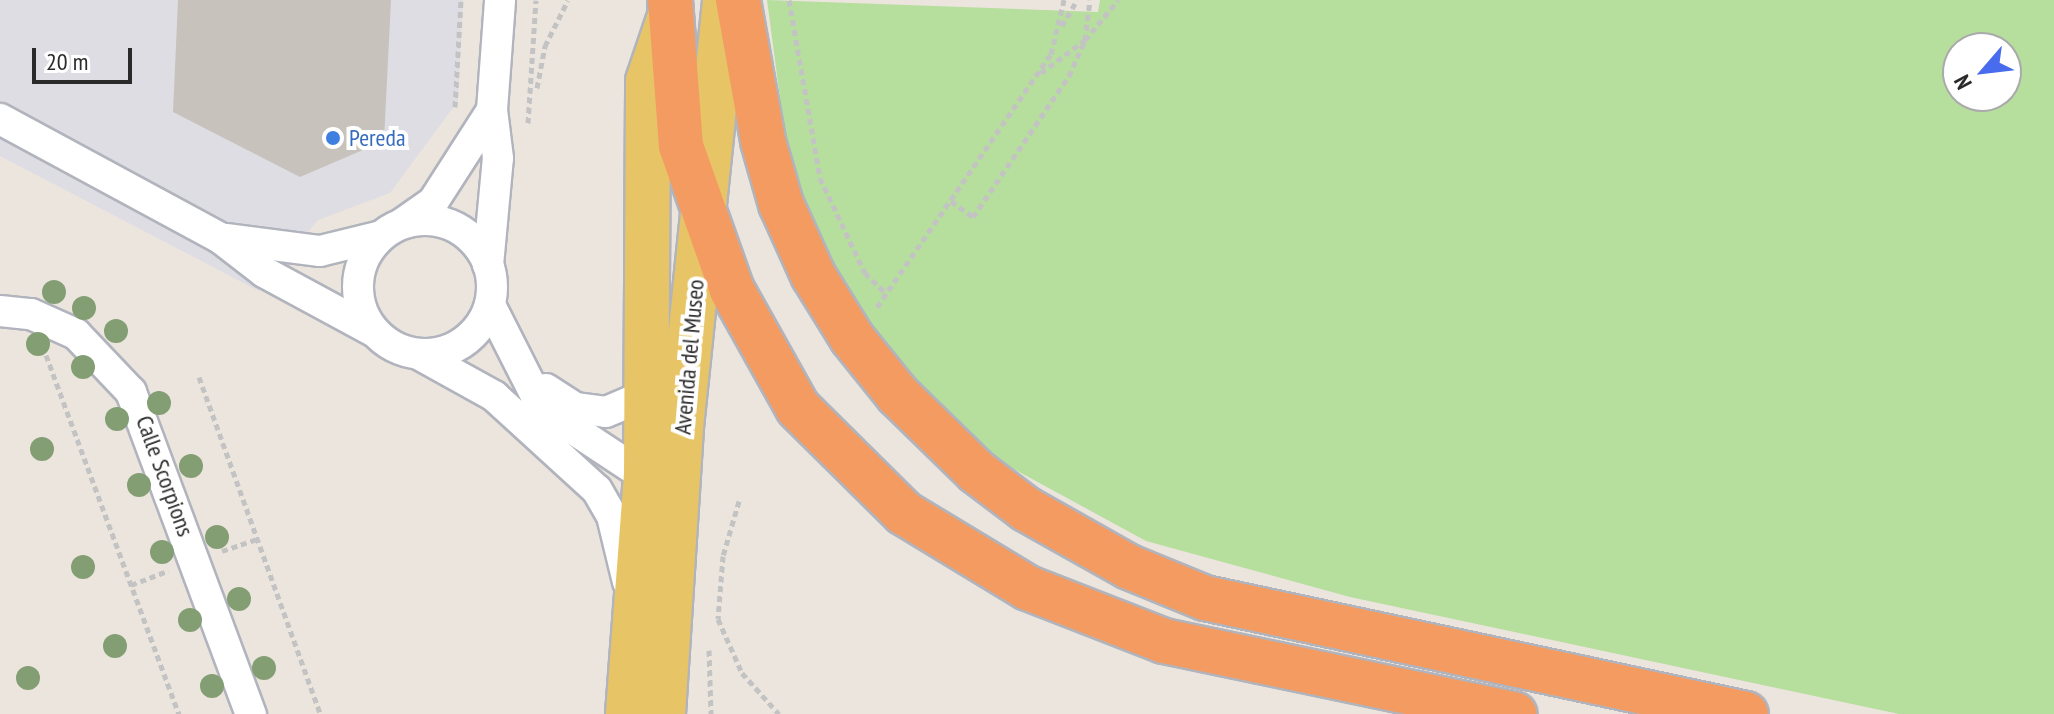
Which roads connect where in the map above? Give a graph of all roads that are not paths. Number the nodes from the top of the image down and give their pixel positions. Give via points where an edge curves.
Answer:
1 (500, 0) edge
2 (725, 0) edge
3 (738, 0) edge
4 (670, 10) edge
5 (492, 110) junction
6 (0, 119) edge
7 (704, 222) junction
8 (392, 230) junction
9 (220, 238) junction
10 (488, 265) junction
11 (490, 305) junction
12 (0, 311) edge
13 (373, 331) junction
14 (420, 355) junction
15 (524, 370) junction
16 (646, 383) junction
17 (646, 474) junction
18 (669, 565) junction
19 (632, 608) junction
20 (629, 699) edge
21 (251, 714) edge
22 (663, 714) edge
23 (1514, 714) edge
24 (1746, 714) edge

1 - 5 street
2 - 7 main road, Avenida del Museo
3 - 24 highway via 763,141 781,204 813,275 852,338 908,406 1026,509 1129,567 1205,598
4 - 7 highway via 678,45 681,146
4 - 16 main road, Avenida del Museo via 648,81
5 - 8 street via 433,202
5 - 10 street via 498,158
6 - 9 street
7 - 18 main road, Avenida del Museo via 681,427 679,529
7 - 23 highway via 738,302 798,408 904,513 984,564 1094,619 1164,641
8 - 9 street via 320,251
8 - 10 street via 445,222 471,239
8 - 13 street via 359,275 358,299
9 - 13 street via 264,272
10 - 11 street
11 - 14 street via 464,343
11 - 15 street
12 - 21 street, Calle Scorpions via 31,314 76,334 131,392
13 - 14 street
14 - 19 street via 494,396 597,490 612,516
15 - 16 street via 555,397 592,412 624,407
15 - 17 street via 552,415
16 - 17 main road, Avenida del Museo
17 - 18 street via 662,490
17 - 19 main road, Avenida del Museo via 643,553
18 - 22 main road, Avenida del Museo
19 - 20 main road, Avenida del Museo

